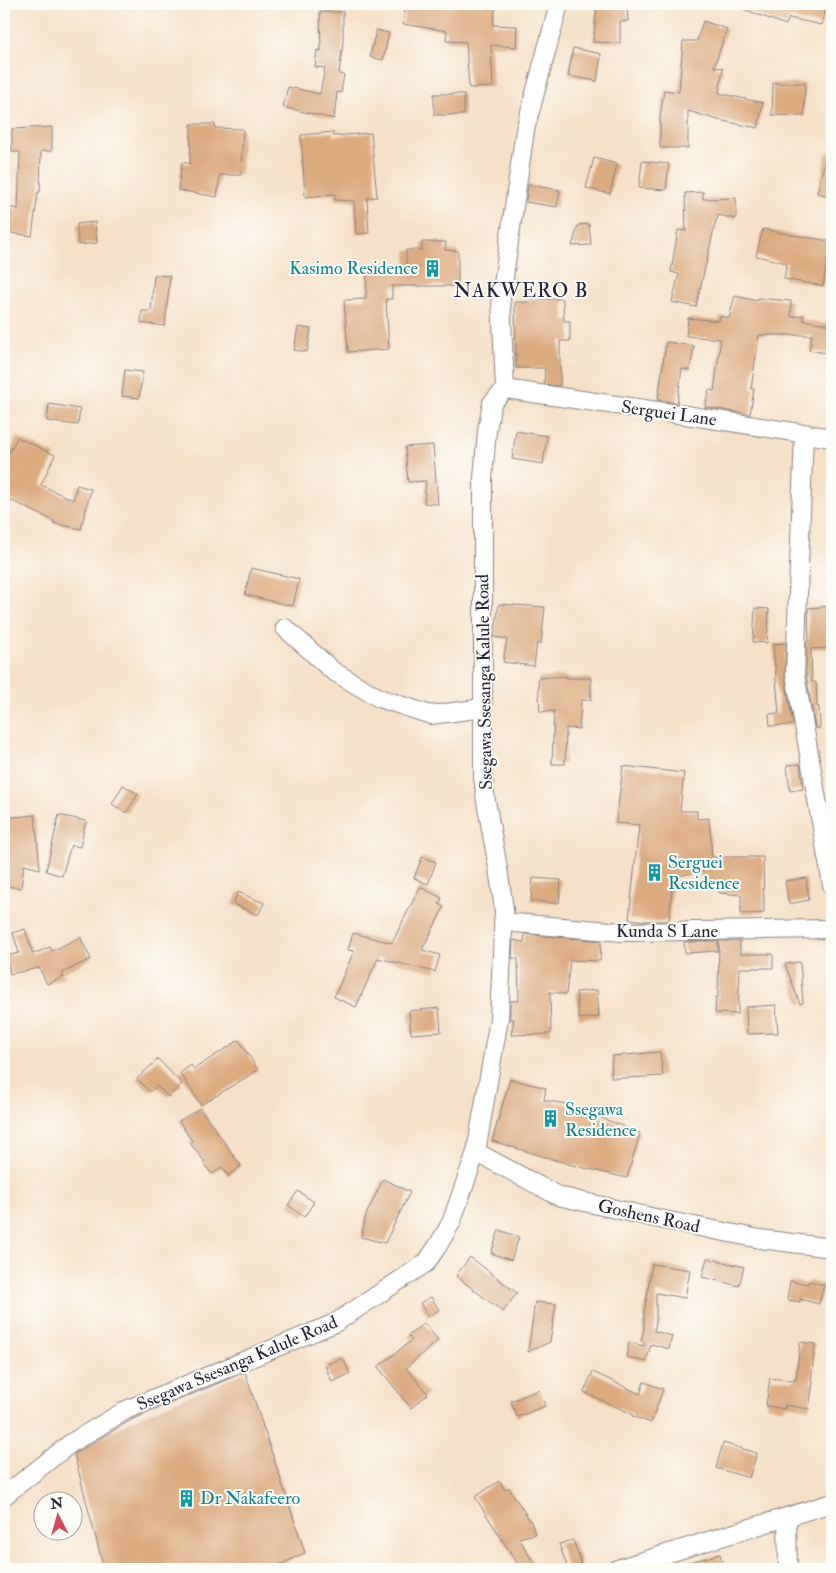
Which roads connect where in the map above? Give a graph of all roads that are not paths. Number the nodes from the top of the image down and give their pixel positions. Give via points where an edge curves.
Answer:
1 (560, 4) edge
2 (505, 390) junction
3 (804, 433) junction
4 (832, 438) edge
5 (285, 628) dead end
6 (483, 708) junction
7 (832, 885) edge
8 (503, 922) junction
9 (832, 930) edge
10 (476, 1152) junction
11 (832, 1248) edge
12 (4, 1496) edge
13 (832, 1503) edge
14 (787, 1517) junction
15 (617, 1569) edge
16 (788, 1569) edge

1 - 2 street via 525,130 501,298
2 - 3 street, Serguei Lane
2 - 6 street, Ssegawa Ssesanga Kalule Road via 492,403 483,478
3 - 4 street, Serguei Lane
3 - 7 street via 795,674
5 - 6 street via 332,671 379,698 431,715
6 - 8 street, Ssegawa Ssesanga Kalule Road via 483,776 502,893
8 - 9 street, Kunda S Lane via 622,932
8 - 10 street, Ssegawa Ssesanga Kalule Road via 499,1019
10 - 11 street, Goshens Road via 558,1196 760,1239
10 - 12 street, Ssegawa Ssesanga Kalule Road via 451,1223 426,1263 335,1324 126,1410 71,1443
13 - 14 street
14 - 15 street
14 - 16 street

